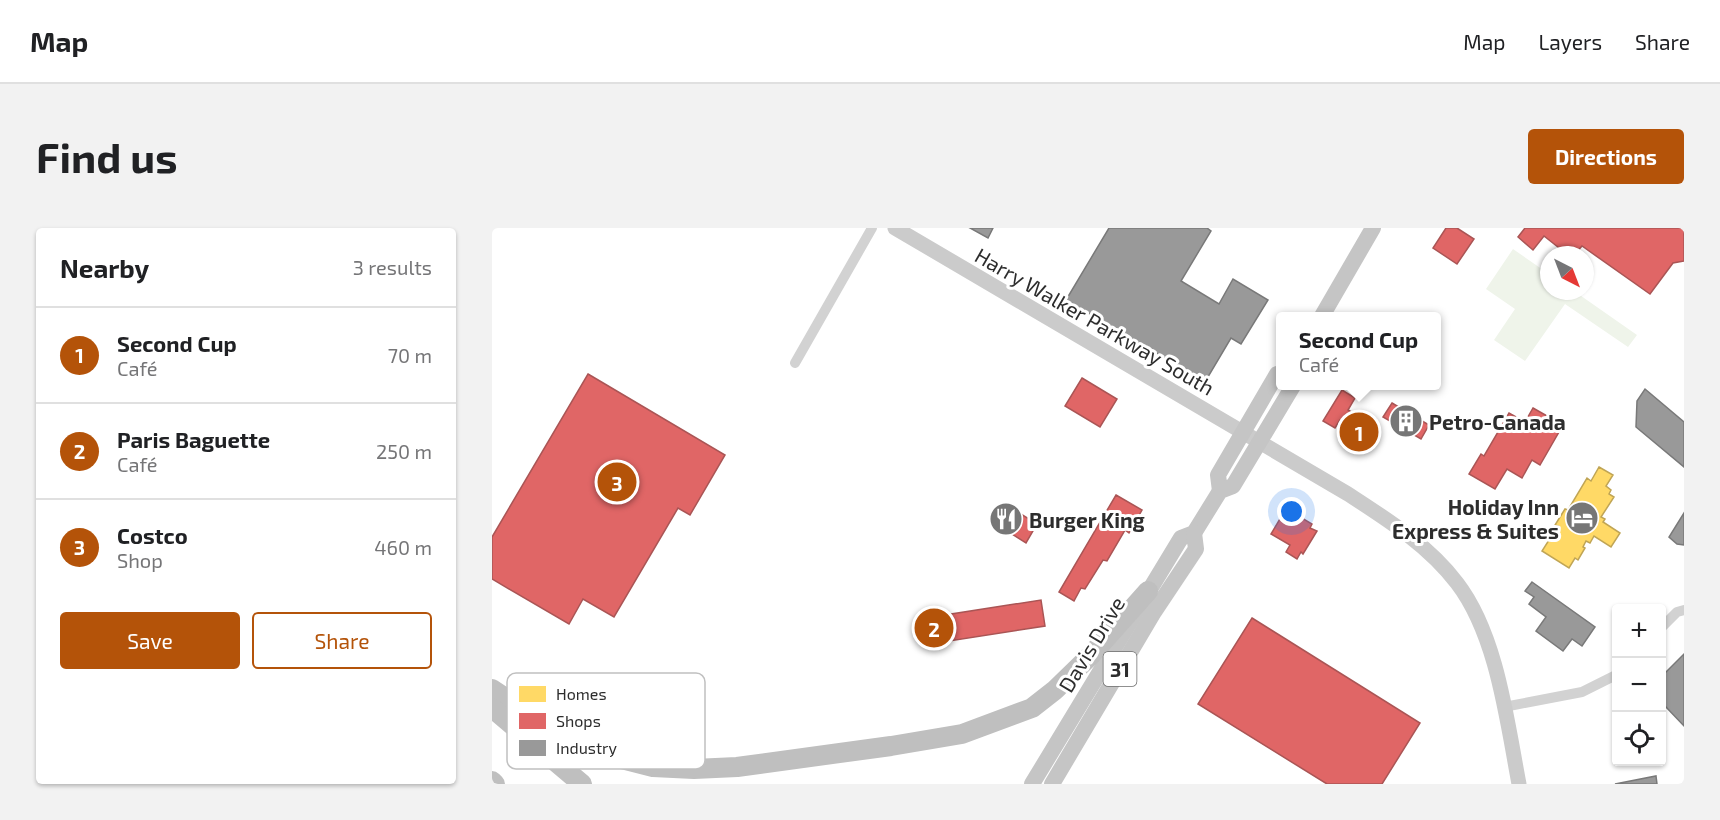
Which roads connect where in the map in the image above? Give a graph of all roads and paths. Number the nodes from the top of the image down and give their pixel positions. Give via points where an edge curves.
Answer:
1 (872, 228) edge
2 (895, 228) edge
3 (1373, 228) edge
4 (1324, 312) edge
5 (795, 363) dead end
6 (1276, 376) edge
7 (1291, 390) edge
8 (1243, 432) junction
9 (1260, 442) junction
10 (1220, 491) junction
11 (1194, 533) junction
12 (1148, 591) junction
13 (1684, 610) edge
14 (1666, 623) edge
15 (1612, 677) edge
16 (492, 689) edge
17 (507, 699) edge
18 (1504, 706) junction
19 (492, 708) edge
20 (507, 721) edge
21 (705, 768) edge
22 (564, 769) edge
23 (582, 784) edge
24 (1032, 784) edge
25 (1052, 784) edge
26 (1519, 784) edge

1 - 5 street
2 - 8 street, Harry Walker Parkway South
3 - 4 main road
6 - 8 main road, Davis Drive / 31
7 - 9 main road, Davis Drive / 31
8 - 9 street, Harry Walker Parkway South
8 - 10 main road, Davis Drive / 31 via 1218,475
9 - 10 main road, Davis Drive / 31 via 1233,486
9 - 18 street, Harry Walker Parkway South via 1400,527 1456,582 1478,617
10 - 11 main road, Davis Drive / 31
11 - 12 main road, Davis Drive / 31 via 1181,538
11 - 25 main road, Davis Drive / 31 via 1196,549
12 - 21 highway via 1091,655 1032,708 962,734
12 - 24 main road, Davis Drive / 31
13 - 14 street
15 - 18 street via 1582,692
16 - 17 highway
18 - 26 street, Harry Walker Parkway South
19 - 20 highway
22 - 23 highway

